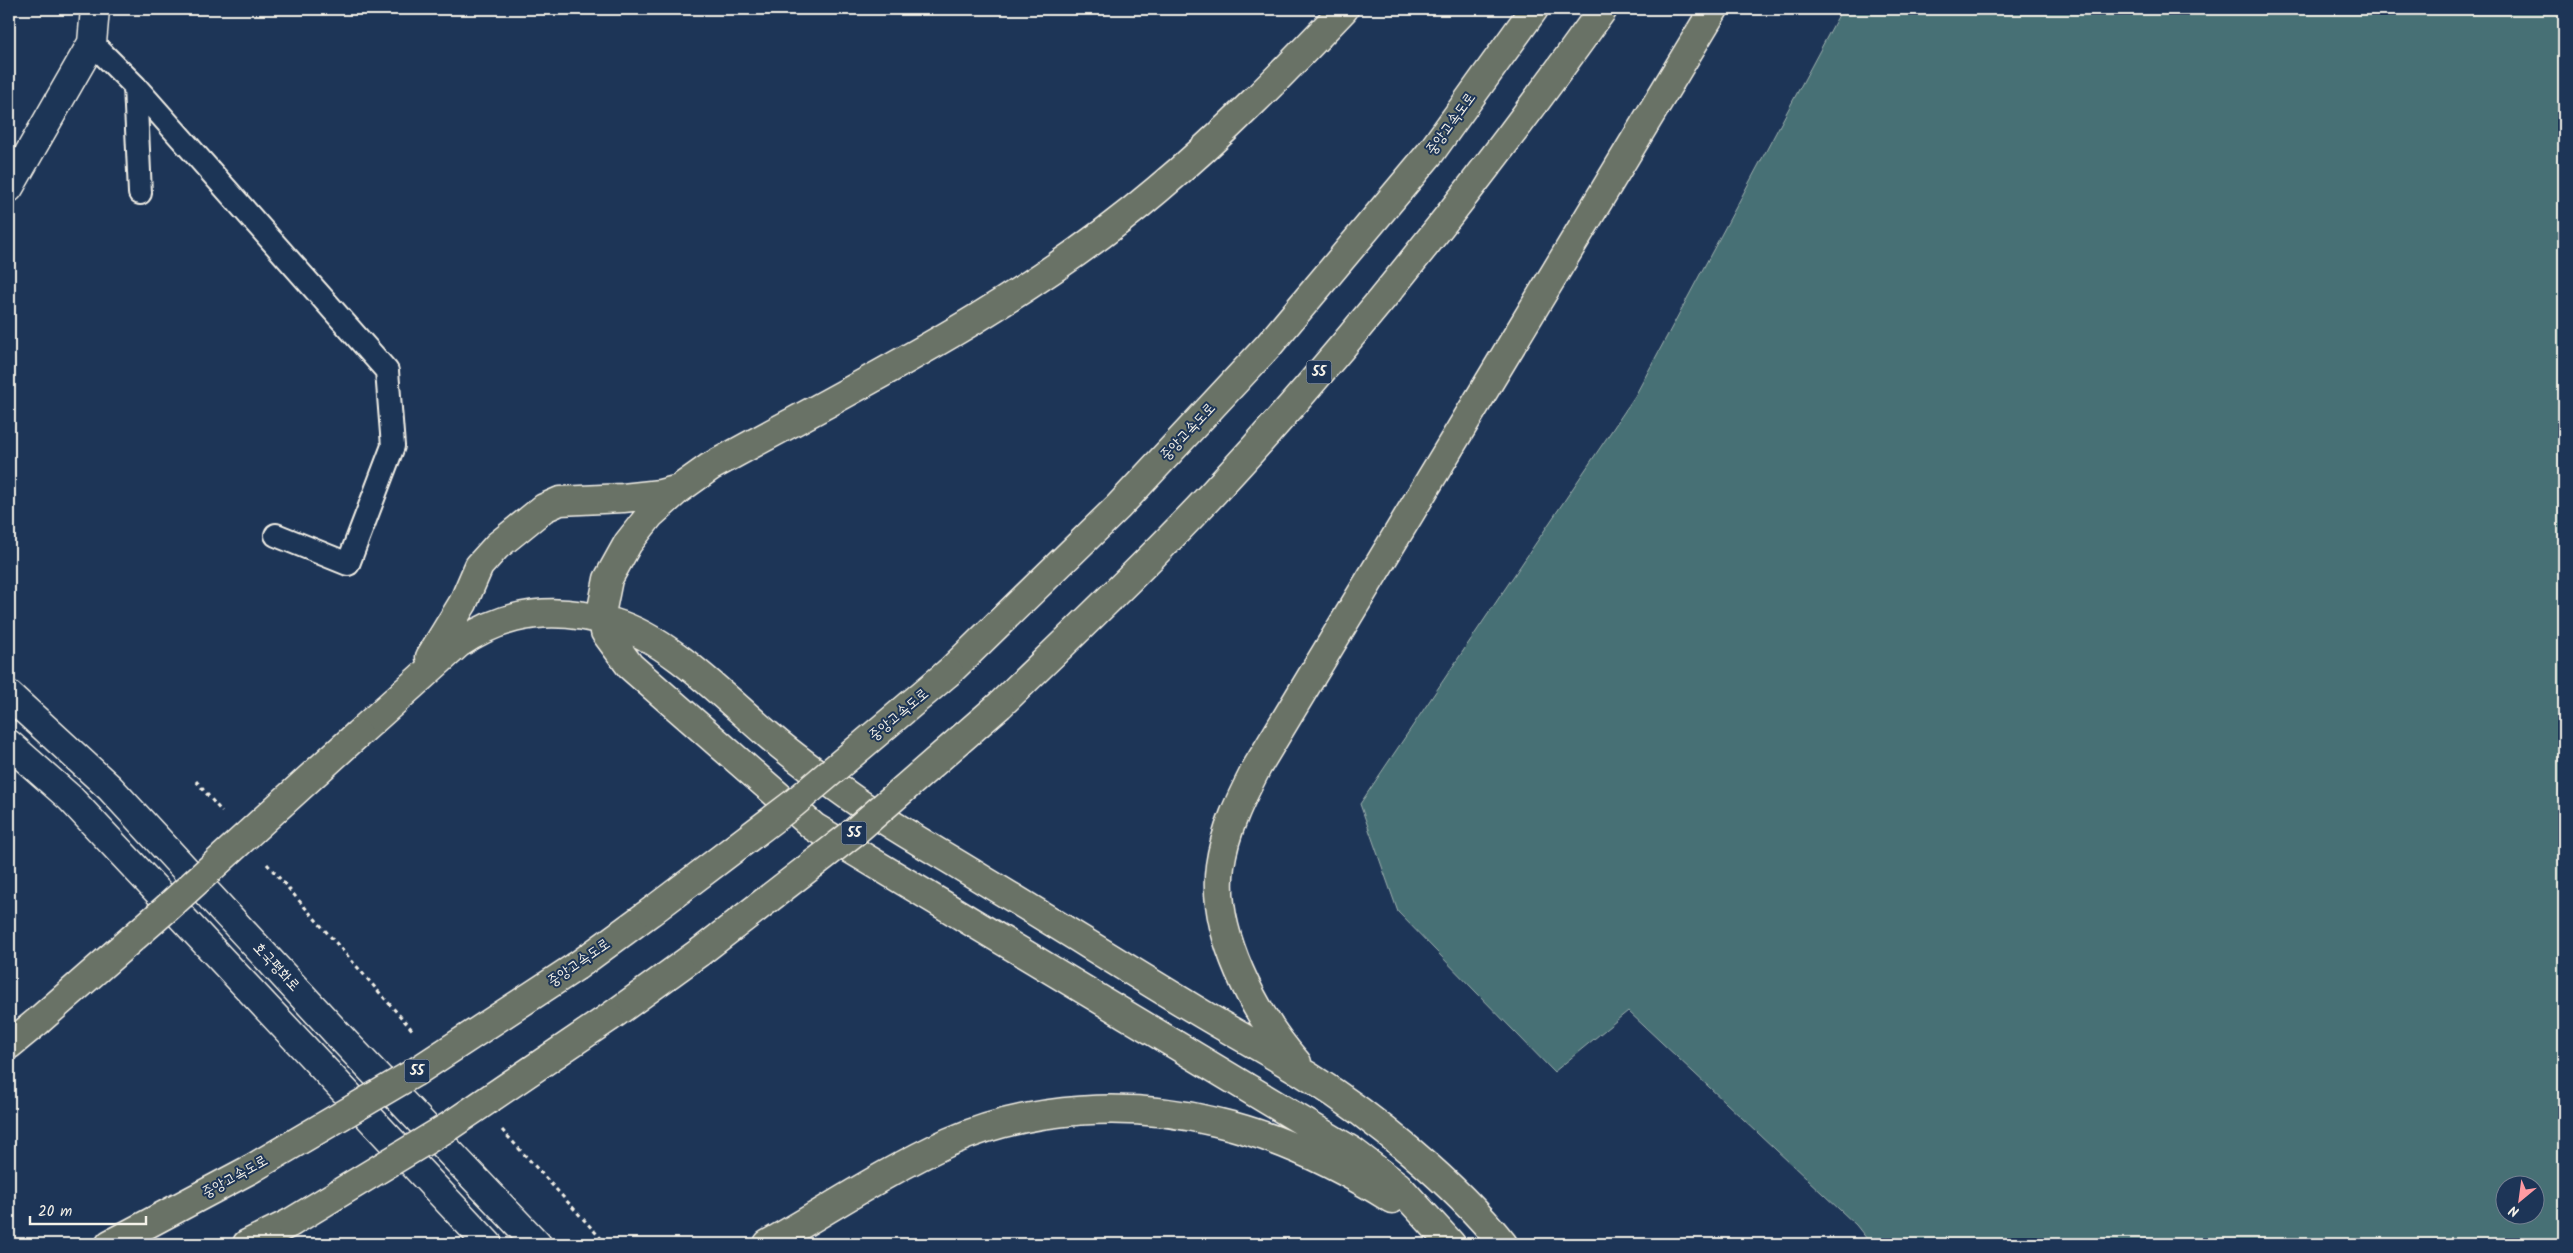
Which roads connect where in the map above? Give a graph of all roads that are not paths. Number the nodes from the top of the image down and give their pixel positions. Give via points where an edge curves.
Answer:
1 (95, 9) edge
2 (1344, 9) edge
3 (1534, 9) edge
4 (1603, 9) edge
5 (1714, 9) edge
6 (92, 43) junction
7 (135, 86) junction
8 (9, 188) edge
9 (140, 193) dead end
10 (679, 489) junction
11 (276, 535) dead end
12 (603, 620) junction
13 (9, 695) edge
14 (399, 696) junction
15 (9, 744) edge
16 (9, 1045) edge
17 (1310, 1077) junction
18 (1432, 1222) junction
19 (110, 1244) edge
20 (247, 1244) edge
21 (488, 1244) edge
22 (537, 1244) edge
23 (768, 1244) edge
24 (1451, 1244) edge
25 (1503, 1244) edge

1 - 6 main road
2 - 10 highway via 1214,140 1156,191 1088,243 937,342 710,467
3 - 19 highway, 중앙고속도로 / 55, bridge via 1431,152 1269,345 1118,507 949,672 793,804 577,966 414,1073 251,1169
4 - 20 highway, 55, bridge via 1537,100 1393,284 1280,419 1213,493 1000,705 852,834 610,1017 448,1128 290,1223
5 - 17 highway via 1262,759 1234,811 1220,868 1220,902 1225,932 1241,972 1272,1030
6 - 7 lane
6 - 8 main road
7 - 9 lane
7 - 11 lane via 387,371 393,446 348,564
10 - 12 highway via 650,515 628,542 608,579 603,599
10 - 14 highway via 622,498 560,501 544,508 478,566 456,617
12 - 14 highway via 550,612 498,622 458,644
12 - 17 highway via 627,628 684,663 784,748 848,796
12 - 18 highway via 605,632 630,666 814,827 1352,1151 1398,1186
13 - 22 main road, 호국평화로 via 110,788
14 - 16 highway, bridge via 166,910
15 - 21 main road via 70,798
17 - 25 highway via 1356,1109 1408,1152 1482,1217
18 - 23 highway via 1383,1193 1266,1137 1216,1122 1159,1114 1079,1110 1015,1120 949,1143
18 - 24 highway

